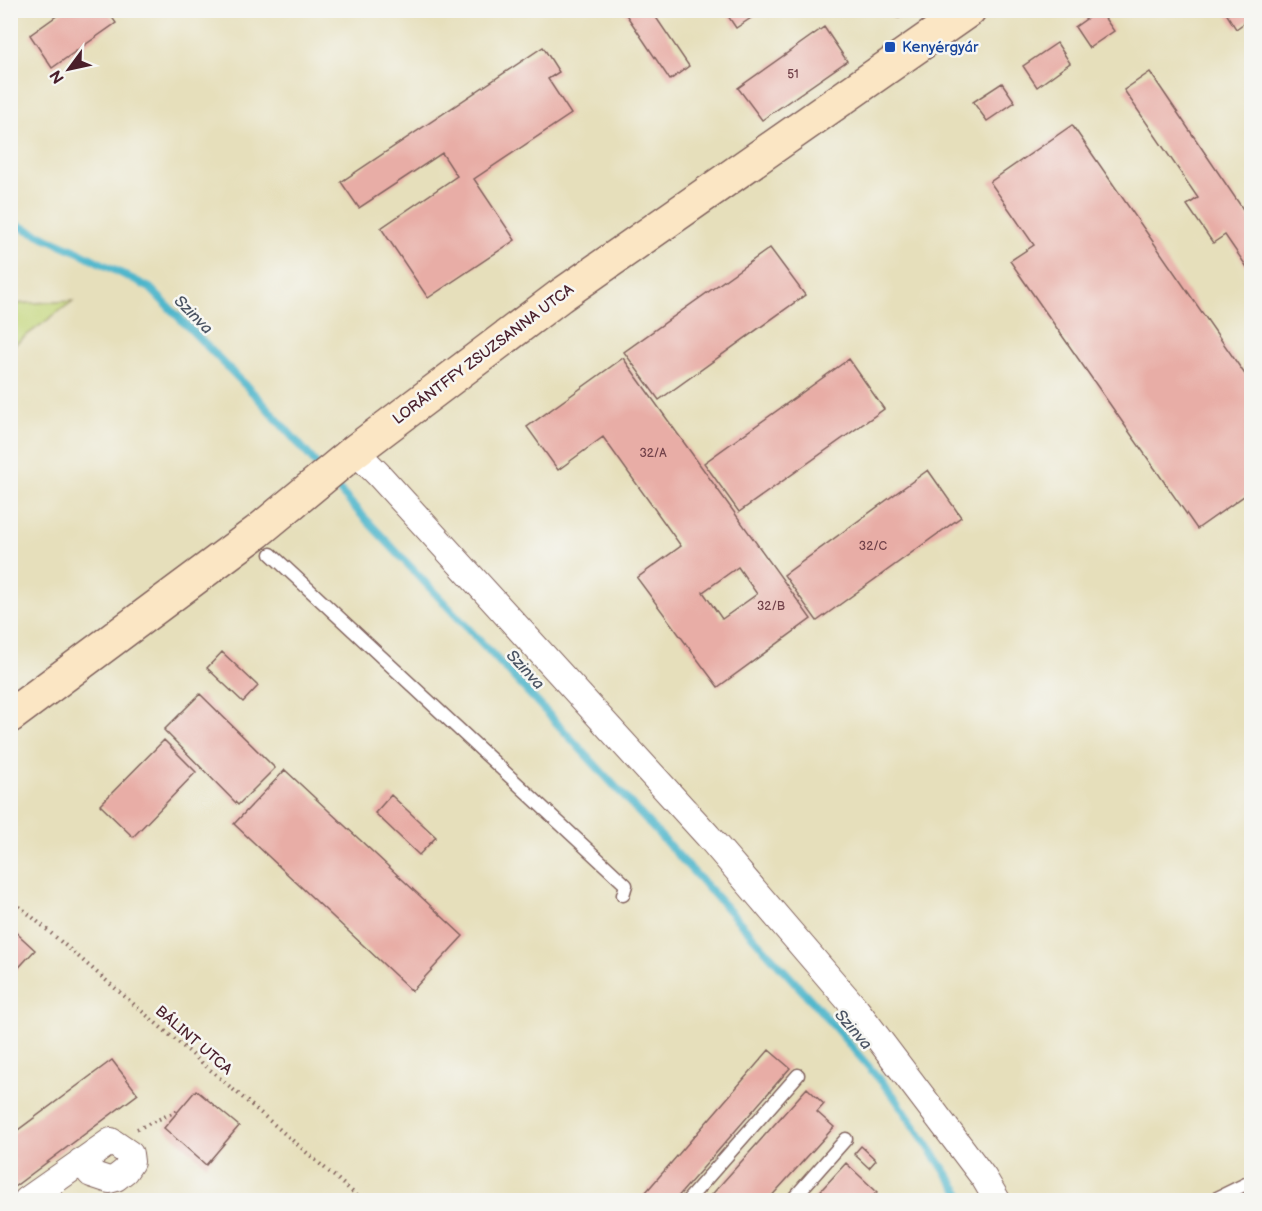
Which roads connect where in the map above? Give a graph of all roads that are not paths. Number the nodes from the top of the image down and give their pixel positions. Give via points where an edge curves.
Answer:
1 (969, 10) edge
2 (355, 451) junction
3 (264, 543) junction
4 (10, 716) edge
5 (623, 895) dead end
6 (798, 1075) dead end
7 (846, 1139) dead end
8 (81, 1161) junction
9 (1251, 1181) edge
10 (27, 1200) edge
11 (688, 1200) edge
12 (792, 1200) edge
13 (996, 1200) edge
14 (1213, 1200) edge

1 - 2 main road, LORÁNTFFY ZSUZSANNA UTCA via 560,296
2 - 3 main road, LORÁNTFFY ZSUZSANNA UTCA
2 - 13 street via 708,836 856,1009 984,1178
3 - 4 main road, LORÁNTFFY ZSUZSANNA UTCA
3 - 5 lane via 626,885
6 - 11 lane
7 - 12 lane
8 - 8 street via 111,1141 130,1154 131,1162 126,1171 109,1180 91,1174
8 - 10 street
9 - 14 lane

